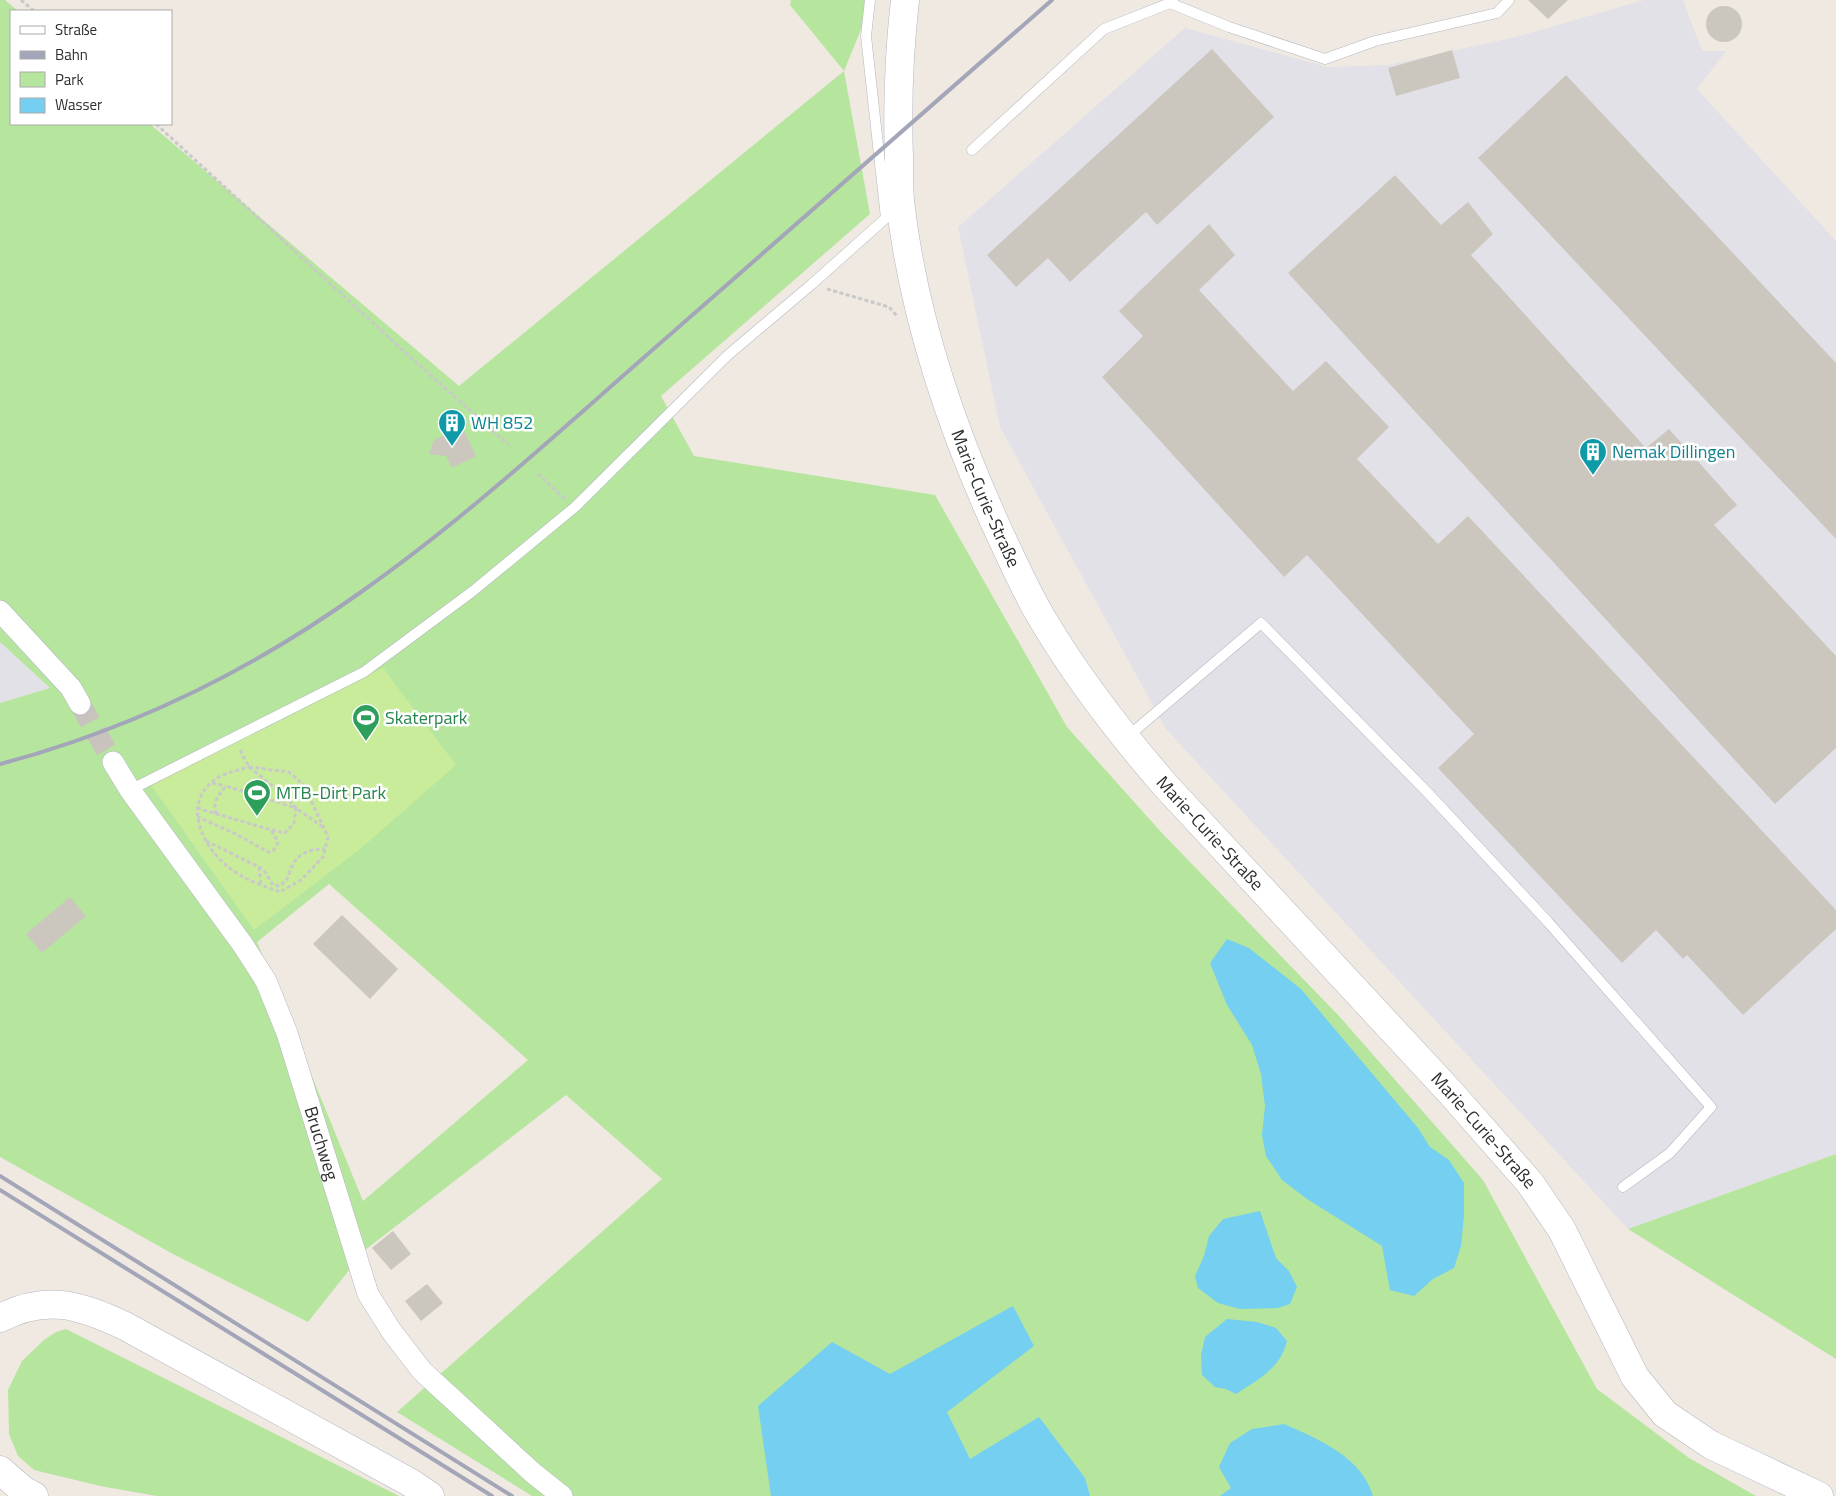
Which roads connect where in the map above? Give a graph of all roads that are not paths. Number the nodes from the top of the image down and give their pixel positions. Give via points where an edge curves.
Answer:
1 (870, 0) edge
2 (905, 0) edge
3 (1509, 0) edge
4 (1172, 2) edge
5 (972, 150) dead end
6 (0, 612) edge
7 (80, 704) tunnel mouth
8 (1125, 739) junction
9 (113, 762) tunnel mouth
10 (130, 790) junction
11 (1623, 1187) dead end
12 (0, 1318) edge
13 (0, 1470) edge
14 (0, 1491) edge
15 (19, 1496) edge
16 (34, 1496) edge
17 (430, 1496) edge
18 (562, 1496) edge
19 (1819, 1496) edge

1 - 10 lane via 866,36 886,218 728,355 575,507 473,591 364,672
2 - 8 main road, Marie-Curie-Straße via 897,108 900,200 924,325 976,480 1023,584 1077,675
3 - 4 lane via 1497,13 1375,41 1325,59 1229,27
4 - 5 lane via 1104,29
6 - 7 street via 71,688
8 - 11 lane via 1261,623 1429,794 1548,922 1711,1107 1670,1153
8 - 19 main road, Marie-Curie-Straße via 1530,1183 1562,1230 1635,1377 1666,1414 1711,1445
9 - 10 street, Bruchweg
10 - 18 street, Bruchweg via 244,945 266,981 287,1033 368,1294 422,1370 518,1460
12 - 17 main road via 18,1308 44,1304 97,1312
13 - 16 main road
14 - 15 main road

